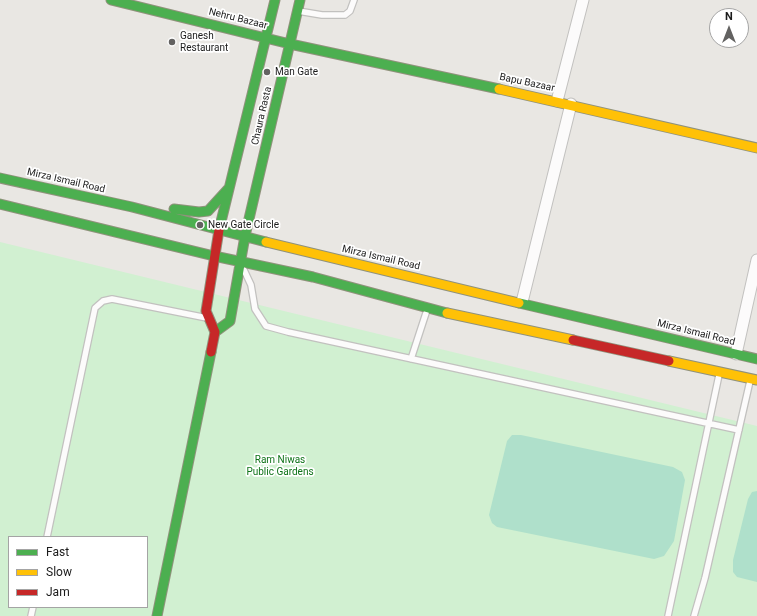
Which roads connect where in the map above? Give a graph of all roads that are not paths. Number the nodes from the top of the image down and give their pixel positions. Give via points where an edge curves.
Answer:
1 (111, 0) edge
2 (274, 0) edge
3 (300, 0) edge
4 (354, 0) edge
5 (583, 0) edge
6 (141, 4) edge
7 (297, 11) junction
8 (266, 37) junction
9 (290, 44) junction
10 (557, 100) junction
11 (571, 104) junction
12 (757, 148) edge
13 (0, 178) edge
14 (229, 188) junction
15 (0, 204) edge
16 (132, 207) junction
17 (219, 230) junction
18 (245, 236) junction
19 (214, 256) junction
20 (757, 260) edge
21 (241, 262) junction
22 (522, 302) junction
23 (428, 309) junction
24 (209, 319) junction
25 (214, 332) junction
26 (736, 354) junction
27 (411, 359) junction
28 (757, 359) edge
29 (720, 372) junction
30 (754, 380) edge
31 (708, 425) junction
32 (739, 430) junction
33 (47, 536) edge
34 (157, 616) edge
35 (668, 616) edge
36 (694, 616) edge

1 - 6 main road, Nehru Bazaar
2 - 8 main road, Chaura Rasta
3 - 7 main road, Chaura Rasta
4 - 7 lane via 350,11 345,15
5 - 10 street
6 - 8 main road, Nehru Bazaar
7 - 9 main road, Chaura Rasta
8 - 9 main road, Nehru Bazaar
8 - 14 main road, Chaura Rasta
9 - 10 main road, Bapu Bazaar
9 - 18 main road, Chaura Rasta
10 - 11 main road, Bapu Bazaar
11 - 12 main road, Bapu Bazaar
11 - 22 street
13 - 16 main road, Mirza Ismail Road
14 - 16 main road via 208,211
14 - 17 main road, Chaura Rasta
15 - 19 main road
16 - 17 main road, Mirza Ismail Road
17 - 18 main road, Mirza Ismail Road
17 - 19 main road, Chaura Rasta
18 - 21 main road, Chaura Rasta
18 - 22 main road, Mirza Ismail Road
19 - 21 main road
19 - 24 main road, Chaura Rasta via 206,311
20 - 26 street
21 - 23 main road via 313,277
21 - 25 main road, Chaura Rasta via 230,321
21 - 27 lane via 250,285 255,309 266,326
22 - 26 main road, Mirza Ismail Road
23 - 27 lane
23 - 29 main road
24 - 25 main road, Chaura Rasta
24 - 33 lane via 112,299 102,301 95,308
25 - 34 main road
26 - 28 main road, Mirza Ismail Road
27 - 31 lane
29 - 30 main road
29 - 31 lane
30 - 32 lane
31 - 32 lane
31 - 35 lane
32 - 36 lane

